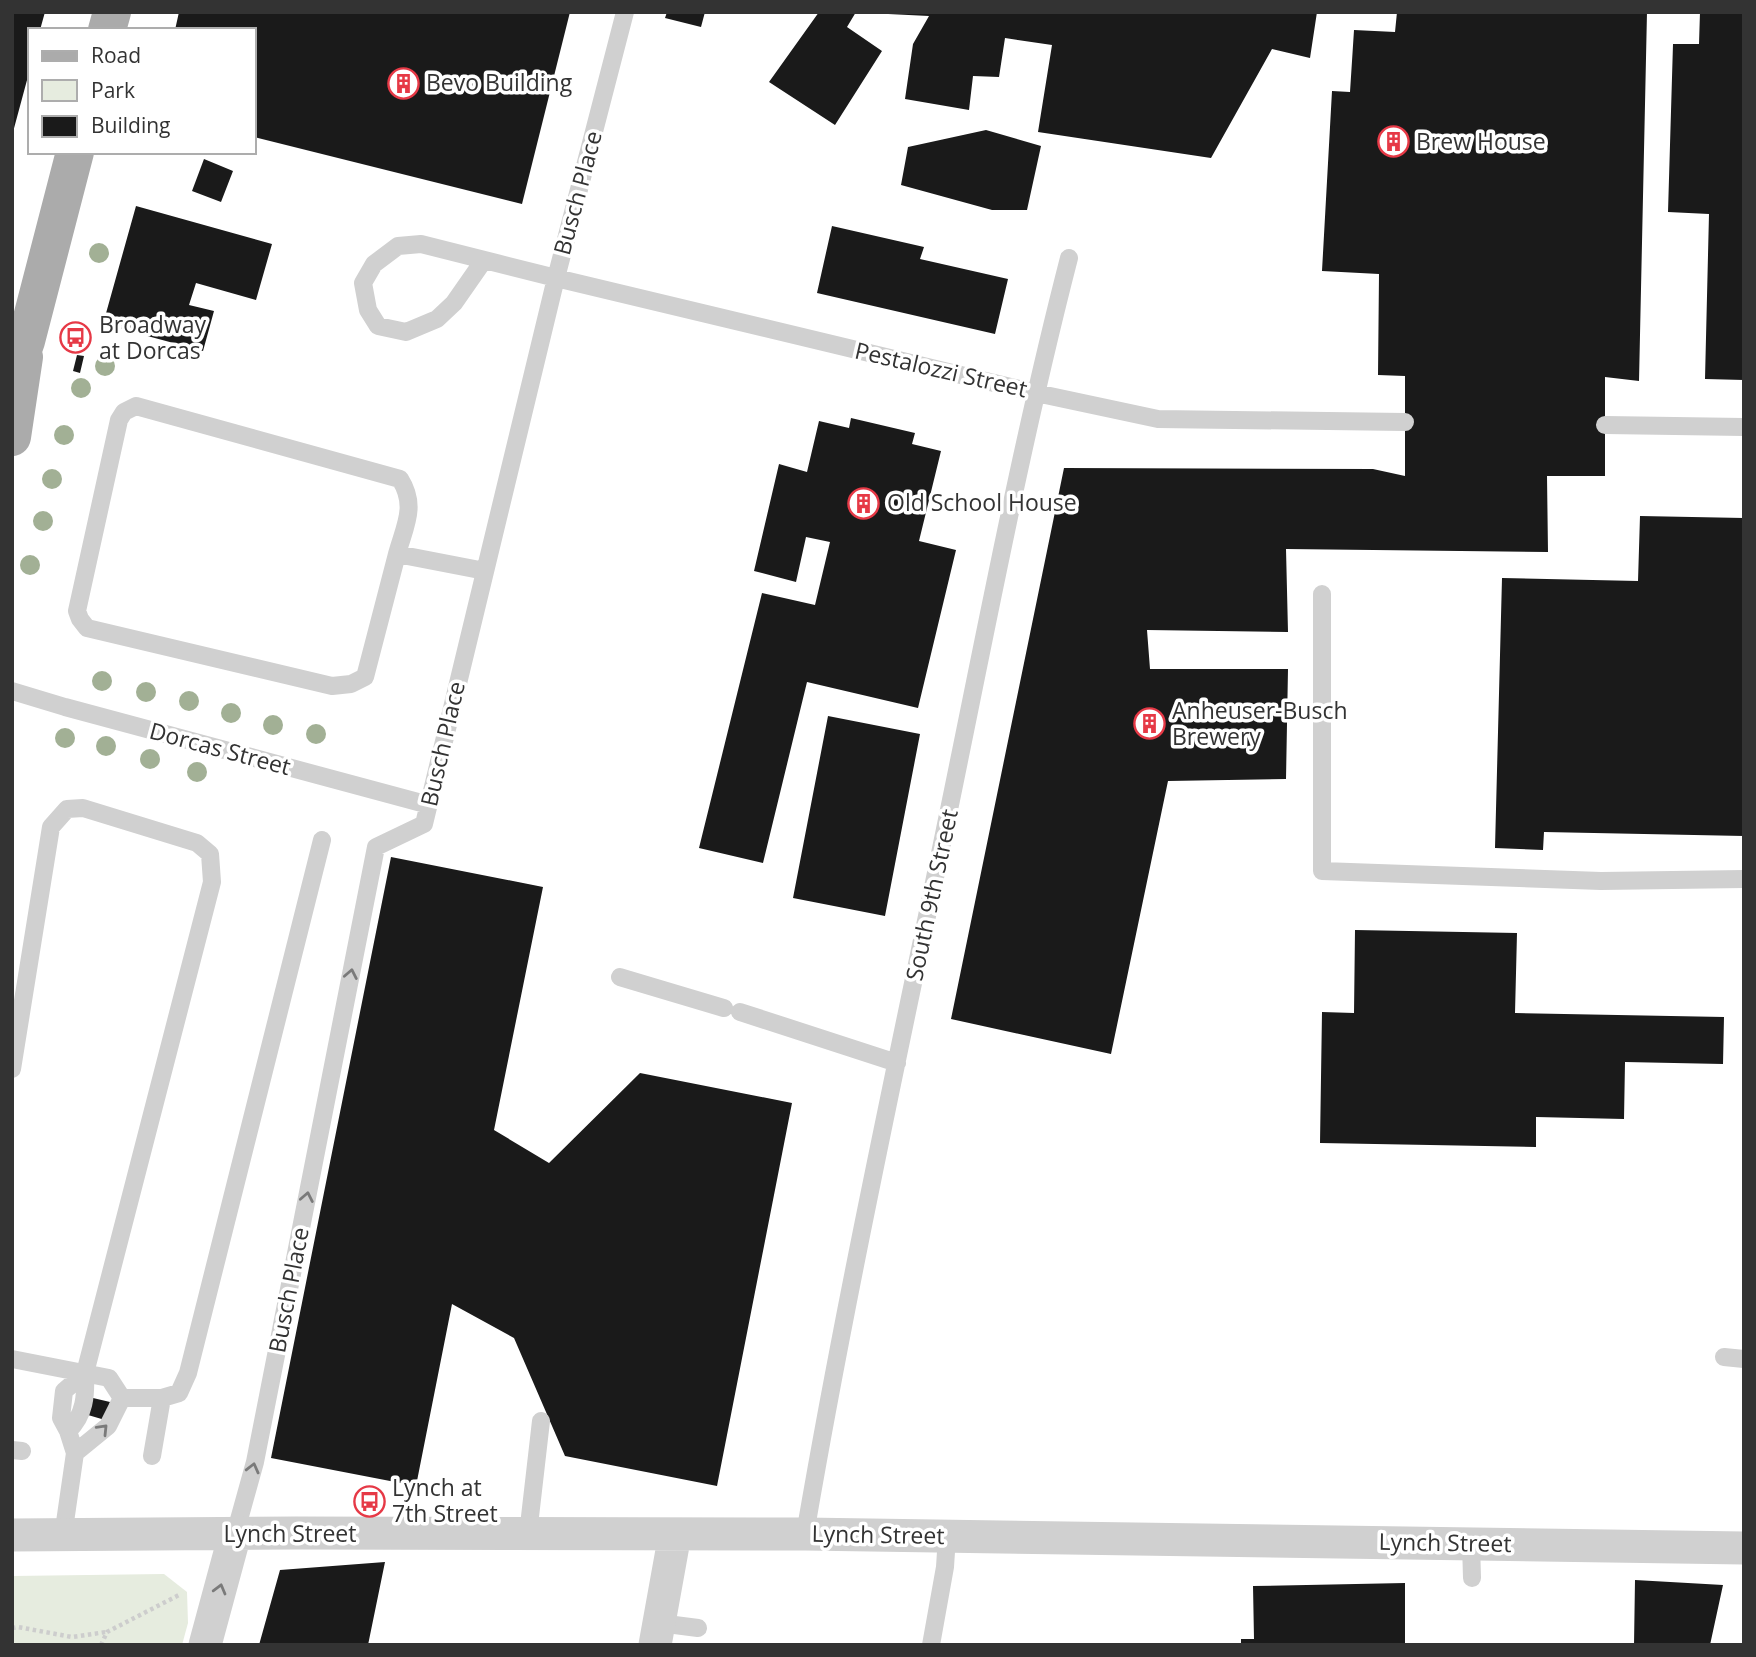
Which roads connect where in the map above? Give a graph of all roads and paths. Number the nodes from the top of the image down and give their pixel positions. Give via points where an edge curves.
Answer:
1 (625, 12) edge
2 (74, 154) edge
3 (1069, 258) dead end
4 (484, 260) junction
5 (556, 278) junction
6 (26, 341) junction
7 (12, 381) edge
8 (1036, 393) junction
9 (1405, 422) dead end
10 (1605, 425) dead end
11 (1744, 427) edge
12 (12, 437) edge
13 (397, 554) junction
14 (485, 571) junction
15 (1322, 594) dead end
16 (12, 691) edge
17 (429, 806) junction
18 (322, 840) dead end
19 (1744, 880) edge
20 (620, 977) dead end
21 (897, 1063) junction
22 (12, 1069) edge
23 (1724, 1357) dead end
24 (12, 1359) edge
25 (1744, 1359) edge
26 (85, 1373) junction
27 (122, 1398) junction
28 (162, 1398) junction
29 (541, 1421) dead end
30 (75, 1453) junction
31 (152, 1456) dead end
32 (235, 1534) junction
33 (528, 1534) junction
34 (676, 1534) junction
35 (805, 1534) junction
36 (12, 1535) edge
37 (63, 1535) junction
38 (947, 1536) junction
39 (1471, 1543) junction
40 (1744, 1548) edge
41 (1472, 1578) dead end
42 (181, 1594) dead end
43 (12, 1628) edge
44 (698, 1628) dead end
45 (107, 1632) junction
46 (657, 1634) edge
47 (72, 1637) junction
48 (77, 1645) edge
49 (101, 1645) edge
50 (205, 1645) edge
51 (930, 1645) edge

1 - 5 lane, Busch Place
2 - 6 main road
3 - 8 lane, South 9th Street
4 - 4 lane, Pestalozzi Street via 437,319 407,332 378,326 368,310 363,283 374,264 398,246 421,244
4 - 5 lane, Pestalozzi Street
5 - 8 lane, Pestalozzi Street
5 - 14 lane, Busch Place
6 - 7 main road
6 - 12 main road
8 - 9 lane, Pestalozzi Street via 1158,419
8 - 21 lane, South 9th Street
10 - 11 lane
13 - 13 lane via 410,505 400,478 136,406 118,420 77,611 87,628 331,686 351,684 365,677
13 - 14 lane
14 - 17 lane, Busch Place
15 - 19 lane via 1322,871 1601,881
16 - 17 lane, Dorcas Street
32 -> 17 lane, Busch Place via 255,1462 376,847 424,824
18 - 28 lane via 188,1373 179,1393
20 - 21 lane
21 - 35 lane, South 9th Street
22 - 26 lane via 51,827 67,809 83,808 197,843 210,854 212,882
23 - 25 lane
24 - 26 lane
26 - 27 lane via 109,1378
26 - 30 lane via 64,1391 61,1418
27 - 28 lane
30 -> 27 lane via 108,1426
28 - 31 lane
29 - 33 lane
30 - 37 lane
32 - 33 street, Lynch Street
32 - 37 street, Lynch Street
50 -> 32 street
33 - 34 street, Lynch Street
34 - 35 street, Lynch Street
34 - 46 street
35 - 38 street, Lynch Street
36 - 37 street, Lynch Street
38 - 39 street, Lynch Street
38 - 51 lane
39 - 40 street, Lynch Street
39 - 41 lane
42 - 45 path
43 - 47 path
44 - 46 lane
45 - 47 path
45 - 49 path
47 - 48 path

